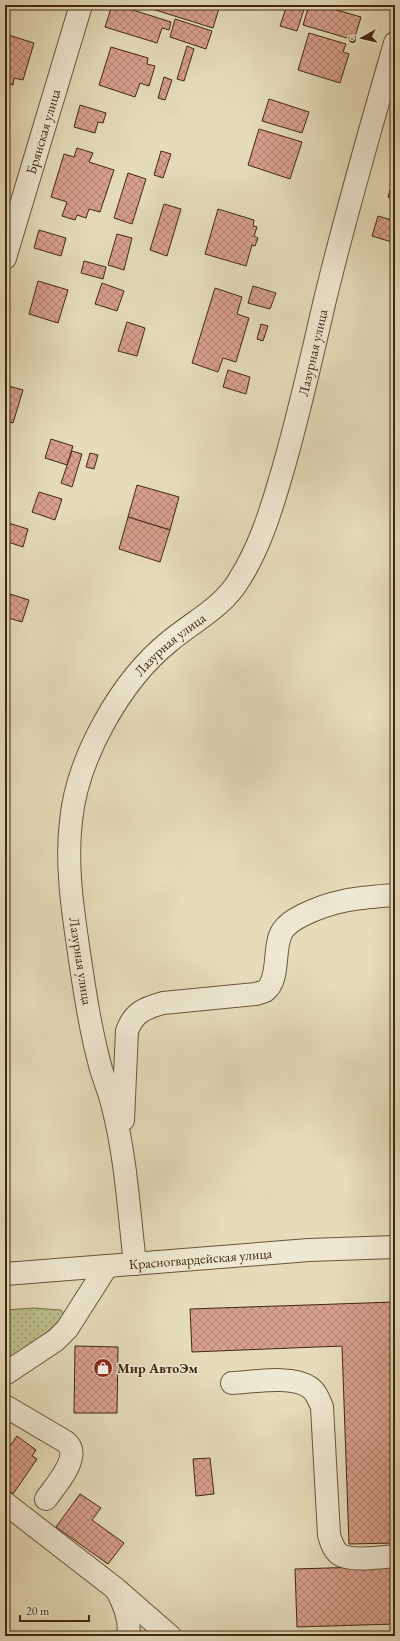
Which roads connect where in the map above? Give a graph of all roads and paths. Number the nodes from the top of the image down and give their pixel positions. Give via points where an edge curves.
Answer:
1 (81, 5) edge
2 (395, 43) edge
3 (5, 258) edge
4 (395, 896) edge
5 (122, 1153) junction
6 (395, 1247) edge
7 (134, 1264) junction
8 (107, 1266) junction
9 (5, 1274) edge
10 (5, 1374) edge
11 (232, 1382) dead end
12 (5, 1406) edge
13 (46, 1499) dead end
14 (5, 1504) edge
15 (395, 1556) edge
16 (116, 1589) junction
17 (128, 1636) edge
18 (170, 1636) edge

1 - 3 street, Брянская улица
2 - 5 street, Лазурная улица via 340,237 290,445 269,517 254,553 238,583 220,604 169,642 133,677 90,752 78,784 71,818 68,856 72,901 94,1042 113,1105
4 - 5 street via 332,902 290,922 282,931 275,971 266,991 163,1003 138,1013 131,1021 128,1031
5 - 7 street, Лазурная улица
6 - 7 street, Красногвардейская улица via 310,1250
7 - 8 street, Красногвардейская улица
8 - 9 street, Красногвардейская улица
8 - 10 street via 67,1329 56,1340
11 - 15 street via 286,1380 310,1387 318,1396 322,1407 329,1535 333,1546 348,1558
12 - 13 street via 66,1442 72,1451 70,1463
14 - 16 street
16 - 17 street via 127,1615
16 - 18 street

